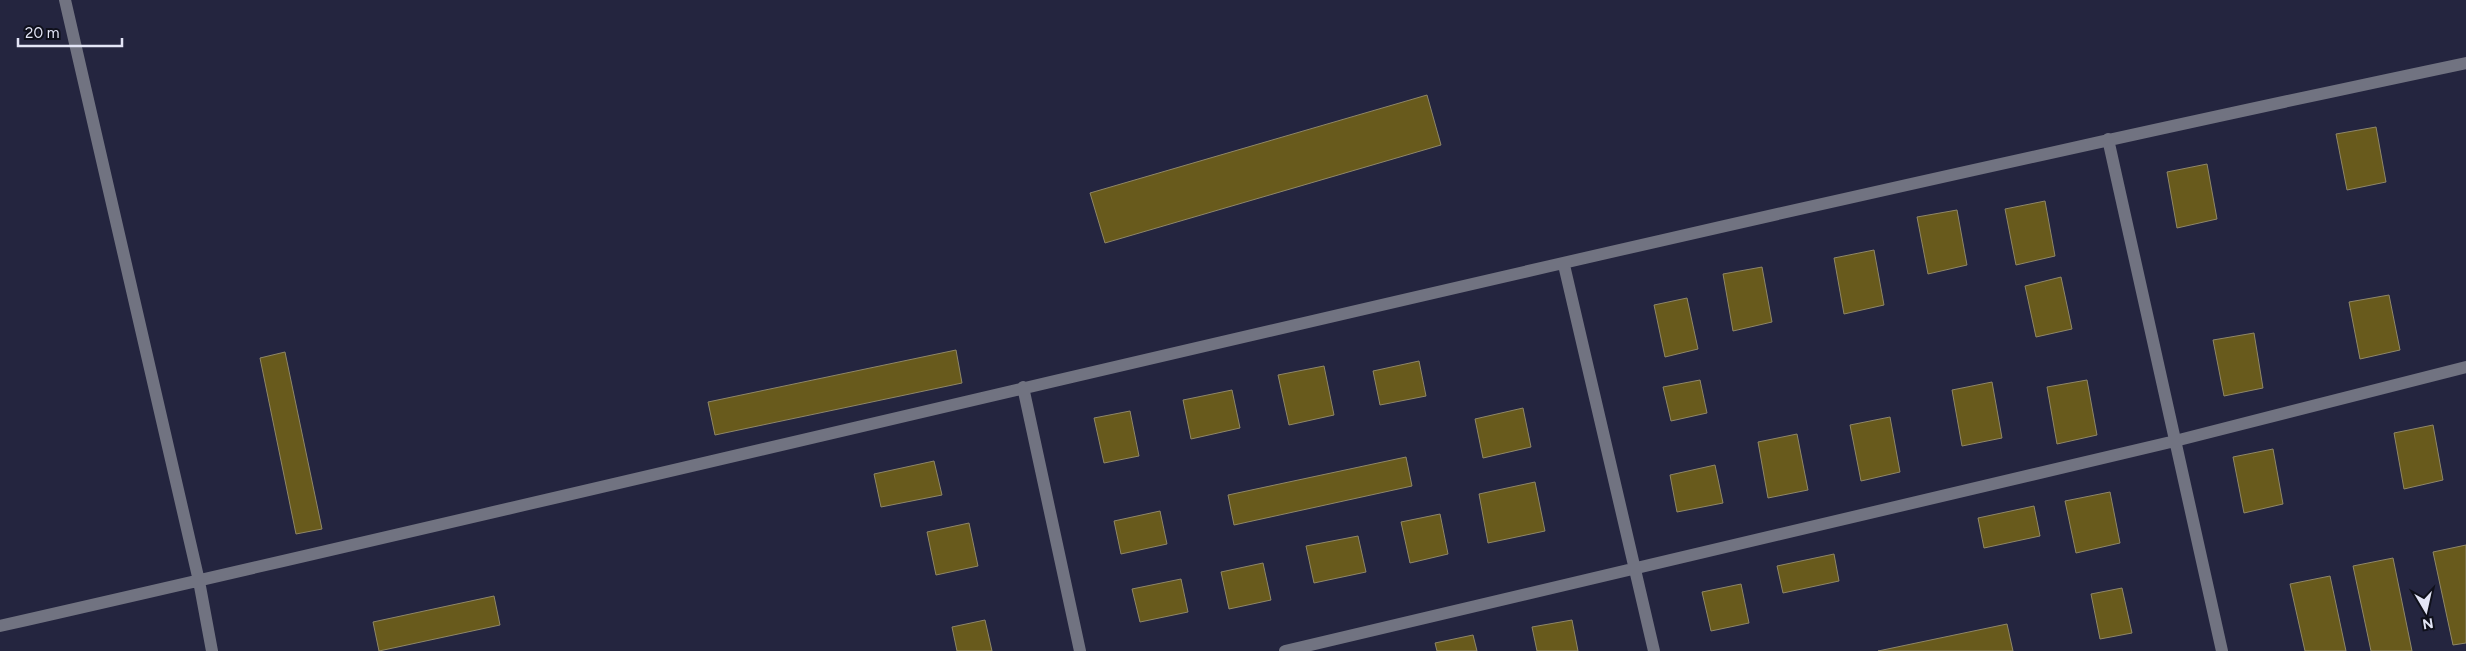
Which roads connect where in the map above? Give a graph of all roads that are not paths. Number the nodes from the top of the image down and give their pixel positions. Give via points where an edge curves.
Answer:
1 (65, 0) edge
2 (2466, 63) edge
3 (2108, 139) junction
4 (1564, 264) junction
5 (2466, 368) edge
6 (1023, 387) junction
7 (2175, 441) junction
8 (1635, 570) junction
9 (199, 581) junction
10 (0, 626) edge
11 (212, 651) edge
12 (1080, 651) edge
13 (1284, 651) edge
14 (1654, 651) edge
15 (2222, 651) edge

1 - 9 street
2 - 3 street
3 - 4 street
3 - 7 street
4 - 6 street
4 - 8 street
5 - 7 street
6 - 9 street
6 - 12 street
7 - 8 street
7 - 15 street
8 - 13 street
8 - 14 street
9 - 10 street
9 - 11 street

